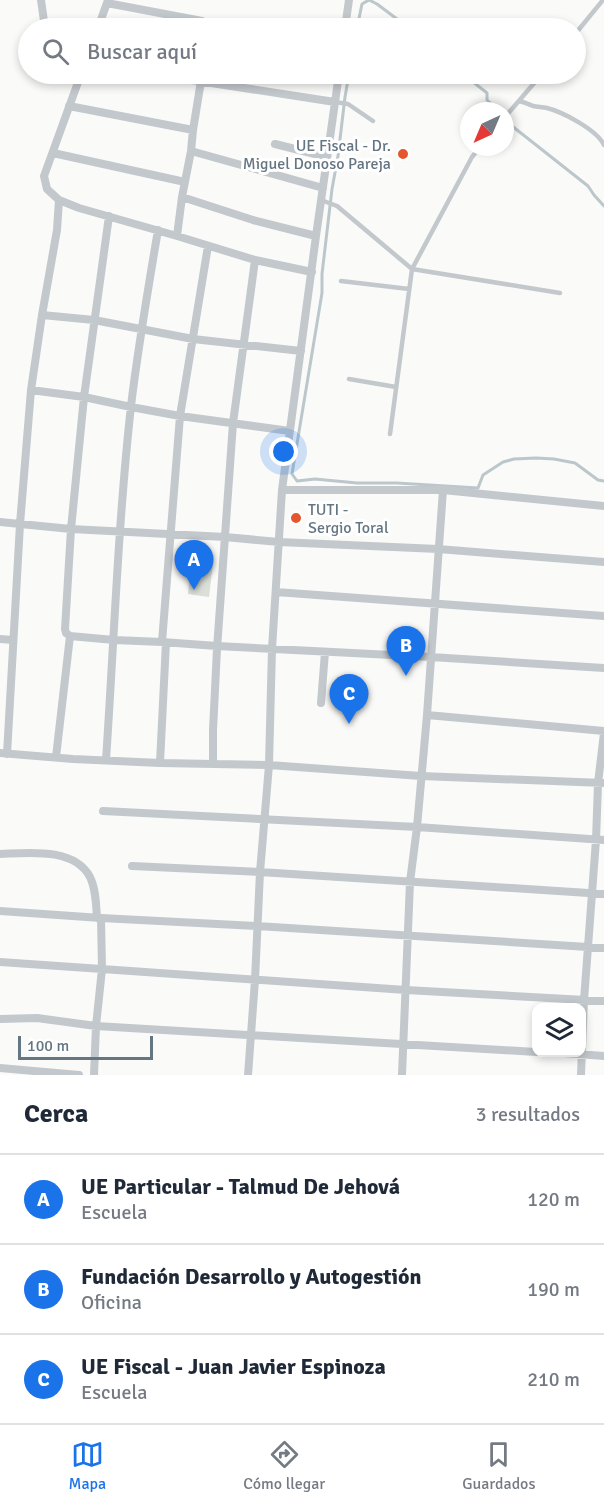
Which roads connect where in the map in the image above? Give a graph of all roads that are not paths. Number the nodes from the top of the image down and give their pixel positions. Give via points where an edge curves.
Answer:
1 (41, 0) edge
2 (349, 0) edge
3 (603, 0) edge
4 (108, 1) edge
5 (44, 18) edge
6 (102, 18) edge
7 (188, 18) edge
8 (346, 18) edge
9 (586, 21) edge
10 (77, 84) edge
11 (201, 84) edge
12 (220, 84) edge
13 (338, 84) edge
14 (533, 84) edge
15 (519, 101) junction
16 (335, 102) junction
17 (69, 106) junction
18 (514, 107) edge
19 (373, 121) dead end
20 (193, 130) junction
21 (275, 144) dead end
22 (604, 145) edge
23 (191, 151) junction
24 (53, 153) junction
25 (473, 156) edge
26 (327, 157) junction
27 (185, 182) junction
28 (323, 188) junction
29 (182, 197) junction
30 (59, 200) junction
31 (321, 200) junction
32 (109, 216) junction
33 (158, 230) junction
34 (177, 236) junction
35 (316, 236) junction
36 (208, 246) junction
37 (255, 260) junction
38 (412, 269) junction
39 (312, 272) junction
40 (341, 281) dead end
41 (409, 289) junction
42 (560, 293) dead end
43 (42, 315) junction
44 (93, 320) junction
45 (141, 329) junction
46 (193, 339) junction
47 (243, 345) junction
48 (301, 351) junction
49 (349, 379) dead end
50 (396, 387) junction
51 (32, 390) junction
52 (84, 396) junction
53 (131, 407) junction
54 (180, 416) junction
55 (233, 423) junction
56 (290, 431) junction
57 (390, 434) dead end
58 (282, 490) junction
59 (442, 490) junction
60 (604, 506) edge
61 (0, 522) edge
62 (20, 524) junction
63 (71, 529) junction
64 (121, 532) junction
65 (171, 535) junction
66 (225, 537) junction
67 (279, 542) junction
68 (438, 549) junction
69 (604, 562) edge
70 (276, 592) junction
71 (435, 603) junction
72 (604, 616) edge
73 (70, 636) junction
74 (0, 639) edge
75 (13, 640) junction
76 (114, 640) junction
77 (164, 642) junction
78 (217, 646) junction
79 (272, 649) junction
80 (325, 652) junction
81 (431, 657) junction
82 (604, 668) edge
83 (321, 703) dead end
84 (427, 715) junction
85 (604, 732) edge
86 (4, 753) edge
87 (56, 758) junction
88 (106, 760) junction
89 (160, 763) junction
90 (213, 764) junction
91 (269, 765) junction
92 (421, 776) junction
93 (601, 783) edge
94 (103, 811) dead end
95 (265, 819) junction
96 (417, 827) junction
97 (600, 840) edge
98 (0, 854) edge
99 (132, 866) dead end
100 (260, 872) junction
101 (410, 882) junction
102 (592, 894) junction
103 (604, 894) edge
104 (0, 911) edge
105 (99, 918) junction
106 (257, 926) junction
107 (408, 936) junction
108 (588, 947) junction
109 (604, 948) edge
110 (0, 962) edge
111 (102, 969) junction
112 (255, 980) junction
113 (406, 990) junction
114 (584, 1000) junction
115 (604, 1002) edge
116 (584, 1003) edge
117 (0, 1019) edge
118 (96, 1026) junction
119 (250, 1036) junction
120 (403, 1044) junction
121 (532, 1052) edge
122 (586, 1054) edge
123 (604, 1056) edge
124 (582, 1057) edge
125 (0, 1068) edge
126 (79, 1075) edge
127 (93, 1075) edge
128 (248, 1075) edge
129 (402, 1075) edge
130 (581, 1075) edge

1 - 5 street
2 - 8 street
3 - 9 lane
4 - 6 street
4 - 7 street
10 - 17 street
11 - 20 street
12 - 16 street
13 - 16 street
14 - 15 lane
15 - 18 lane
15 - 22 lane via 563,114 602,139
16 - 19 lane via 348,104
16 - 26 street
17 - 20 street
17 - 24 street
20 - 23 street
21 - 26 street
23 - 27 street
23 - 28 street
24 - 27 street
24 - 30 street via 44,176 47,189
25 - 38 lane
26 - 28 street
27 - 29 street
28 - 31 street
29 - 34 street
29 - 35 street
30 - 32 street
30 - 43 street
31 - 35 street
31 - 38 lane via 337,206
32 - 33 street
32 - 44 street
33 - 34 street
33 - 45 street
34 - 36 street
35 - 39 street
36 - 37 street
36 - 46 street
37 - 39 street
37 - 47 street
38 - 41 lane
38 - 42 lane
39 - 48 street
40 - 41 lane
41 - 50 lane
43 - 44 street
43 - 51 street
44 - 45 street
44 - 52 street
45 - 46 street
45 - 53 street
46 - 47 street
46 - 54 street
47 - 48 street
47 - 55 street
48 - 56 street
49 - 50 lane
50 - 57 lane
51 - 52 street
51 - 62 street
52 - 53 street
52 - 63 street
53 - 54 street
53 - 64 street
54 - 55 street
54 - 65 street
55 - 56 street
55 - 66 street
56 - 58 street
58 - 59 street
58 - 67 street
59 - 60 street
59 - 68 street
61 - 62 street
62 - 63 street
62 - 75 street
63 - 64 street
63 - 73 street via 65,629
64 - 65 street
64 - 76 street
65 - 66 street
65 - 77 street
66 - 67 street
66 - 78 street
67 - 68 street
67 - 70 street
68 - 69 street
68 - 71 street
70 - 71 street
70 - 79 street
71 - 72 street
71 - 81 street
73 - 76 street
73 - 87 street
74 - 75 street
75 - 86 street
76 - 77 street
76 - 88 street
77 - 78 street
77 - 89 street
78 - 79 street
78 - 90 street
79 - 80 street
79 - 91 street
80 - 81 street
80 - 83 street
81 - 82 street
81 - 84 street
84 - 85 street
84 - 92 street
85 - 93 street
86 - 87 street
87 - 88 street
88 - 89 street
89 - 90 street
90 - 91 street
91 - 92 street
91 - 95 street
92 - 93 street
92 - 96 street
93 - 97 street
94 - 95 street
95 - 96 street
95 - 100 street
96 - 97 street
96 - 101 street
97 - 102 street
98 - 105 street via 49,853 79,865 94,889
99 - 100 street
100 - 101 street
100 - 106 street
101 - 102 street
101 - 107 street
102 - 103 street
102 - 108 street
104 - 105 street
105 - 106 street
105 - 111 street
106 - 107 street
106 - 112 street
107 - 108 street
107 - 113 street
108 - 109 street
108 - 114 street
110 - 111 street
111 - 112 street
111 - 118 street
112 - 113 street
112 - 119 street
113 - 114 street
113 - 120 street
114 - 115 street
114 - 116 street
117 - 118 street via 37,1018
118 - 119 street
118 - 127 street
119 - 120 street
119 - 128 street
120 - 121 street
120 - 129 street
122 - 123 street
124 - 130 street
125 - 126 street

